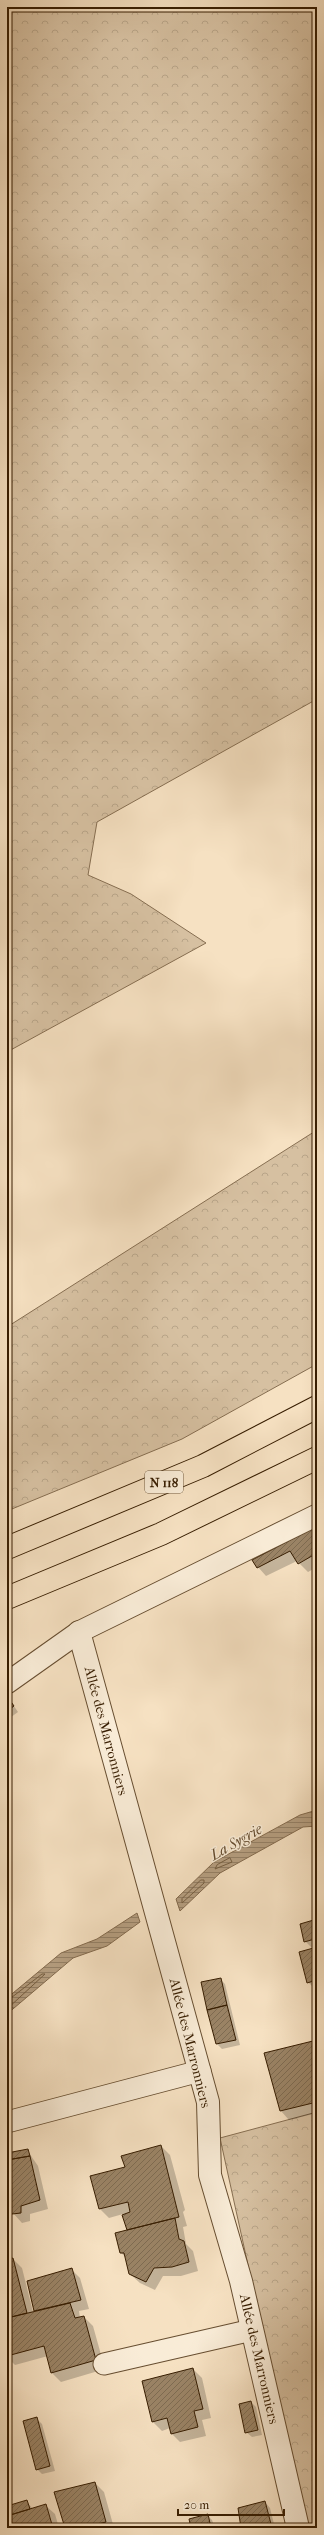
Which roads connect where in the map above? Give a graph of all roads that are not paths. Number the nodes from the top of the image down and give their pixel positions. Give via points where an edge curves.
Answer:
1 (317, 1407) edge
2 (317, 1458) edge
3 (317, 1515) edge
4 (7, 1548) edge
5 (7, 1598) edge
6 (79, 1632) junction
7 (7, 1683) edge
8 (200, 2071) junction
9 (7, 2122) edge
10 (252, 2330) junction
11 (104, 2364) dead end
12 (298, 2528) edge

1 - 4 highway, N 118 via 204,1466
2 - 5 highway via 161,1534
3 - 6 lane
6 - 7 lane
6 - 8 street, Allée des Marronniers
8 - 9 lane
8 - 10 street, Allée des Marronniers via 208,2102 210,2175 241,2281
10 - 11 lane
10 - 12 street, Allée des Marronniers

